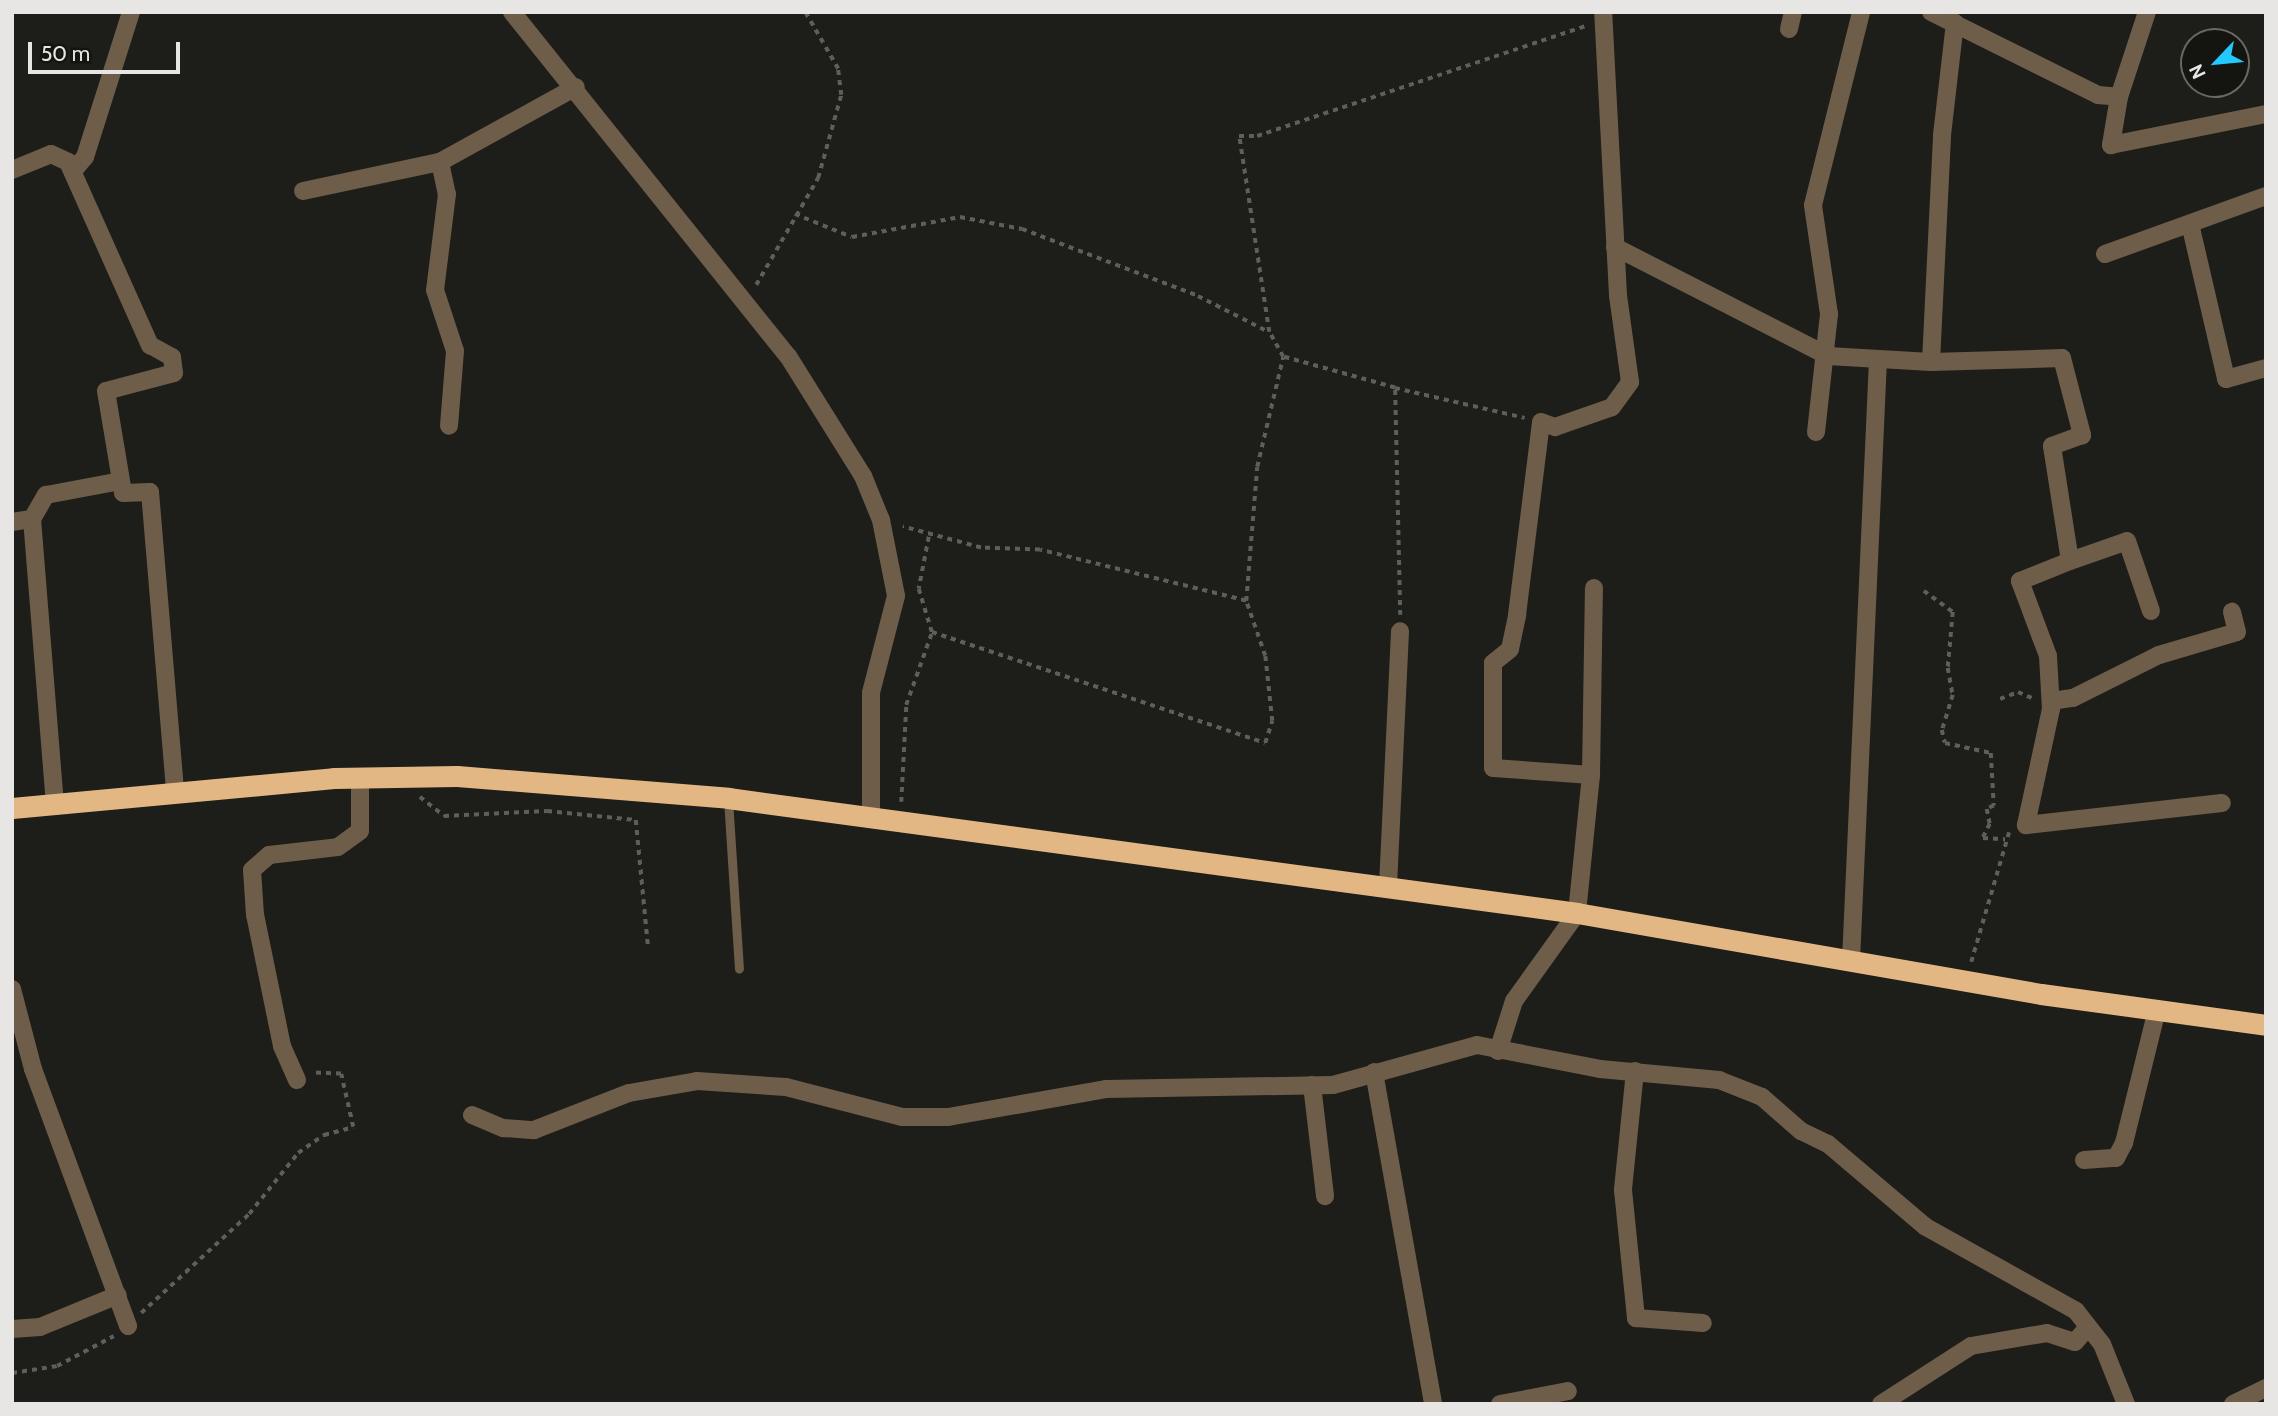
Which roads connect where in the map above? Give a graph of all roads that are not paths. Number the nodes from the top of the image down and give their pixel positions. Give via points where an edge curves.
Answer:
1 (131, 12) edge
2 (512, 12) edge
3 (1861, 12) edge
4 (1931, 12) edge
5 (2147, 12) edge
6 (1603, 15) edge
7 (1955, 23) junction
8 (576, 87) junction
9 (2119, 97) junction
10 (2266, 114) edge
11 (440, 162) junction
12 (12, 170) edge
13 (74, 170) junction
14 (303, 191) dead end
15 (2266, 195) edge
16 (2191, 228) junction
17 (1615, 247) junction
18 (2105, 254) dead end
19 (1828, 356) junction
20 (1878, 360) junction
21 (1931, 362) junction
22 (2266, 368) edge
23 (449, 426) dead end
24 (1816, 432) dead end
25 (121, 481) junction
26 (32, 519) junction
27 (12, 522) edge
28 (2070, 561) junction
29 (1594, 588) dead end
30 (2151, 611) dead end
31 (2232, 612) dead end
32 (1400, 631) road end
33 (2051, 701) junction
34 (1591, 775) junction
35 (360, 778) junction
36 (175, 792) junction
37 (728, 798) junction
38 (55, 803) junction
39 (2222, 803) dead end
40 (12, 808) edge
41 (871, 814) junction
42 (1388, 886) junction
43 (1577, 913) junction
44 (1851, 961) junction
45 (739, 969) dead end
46 (12, 991) edge
47 (2157, 1010) junction
48 (2266, 1025) edge
49 (1498, 1051) junction
50 (1635, 1071) junction
51 (1374, 1072) junction
52 (297, 1080) road end
53 (1312, 1085) junction
54 (472, 1115) dead end
55 (2084, 1160) dead end
56 (1325, 1196) dead end
57 (118, 1295) junction
58 (1703, 1323) dead end
59 (128, 1326) road end
60 (2088, 1326) junction
61 (12, 1329) edge
62 (2266, 1388) edge
63 (1568, 1391) dead end
64 (1433, 1404) edge
65 (1500, 1404) edge
66 (1881, 1404) edge
67 (2126, 1404) edge
68 (2234, 1404) edge

1 - 13 street via 85,157
2 - 8 street
3 - 19 street via 1814,205
4 - 7 street
5 - 9 street
6 - 17 street
7 - 9 street via 2098,95
7 - 21 street via 1942,135
8 - 11 street
8 - 41 street via 827,417 863,476 881,520 896,596 871,693
9 - 10 street via 2111,145
11 - 14 street
11 - 23 street via 447,194 435,290 455,351
12 - 13 street via 51,154
13 - 25 street via 131,309 150,345 172,357 174,373 106,391
15 - 16 street
16 - 18 street
16 - 22 street via 2226,379
17 - 19 street
17 - 34 street via 1627,394 1612,407 1555,426 1541,422 1517,615 1510,649 1493,663 1493,768
19 - 20 street
19 - 24 street via 1821,368
20 - 21 street
20 - 44 street
21 - 28 street via 2062,358 2082,435 2052,446
25 - 26 street via 46,495
25 - 36 street via 123,493 150,492
26 - 27 street
26 - 38 street
28 - 30 street via 2127,541
28 - 33 street via 2020,581 2048,656
29 - 34 street
31 - 33 street via 2237,632 2159,655 2073,698
32 - 42 street
33 - 39 street via 2026,825
34 - 43 street
35 - 36 highway
35 - 37 highway via 457,776
35 - 52 street via 360,831 338,847 269,856 252,870 255,915 282,1046
36 - 38 highway
37 - 41 highway
37 - 45 lane
38 - 40 highway
41 - 42 highway
42 - 43 highway
43 - 44 highway
43 - 49 street via 1514,1001
44 - 47 highway
46 - 57 street via 33,1069
47 - 48 highway
47 - 55 street via 2124,1143 2116,1158
49 - 50 street
49 - 51 street via 1477,1045
50 - 58 street via 1623,1190 1636,1318
50 - 60 street via 1719,1080 1762,1097 1926,1227 2076,1311
51 - 53 street
51 - 64 street
53 - 54 street via 1106,1089 986,1114 925,1118 786,1087 697,1081 629,1093 534,1130 503,1128
53 - 56 street
57 - 59 street
57 - 61 street via 40,1327
60 - 66 street via 2075,1342 2047,1333 1971,1346
60 - 67 street
62 - 68 street
63 - 65 street

